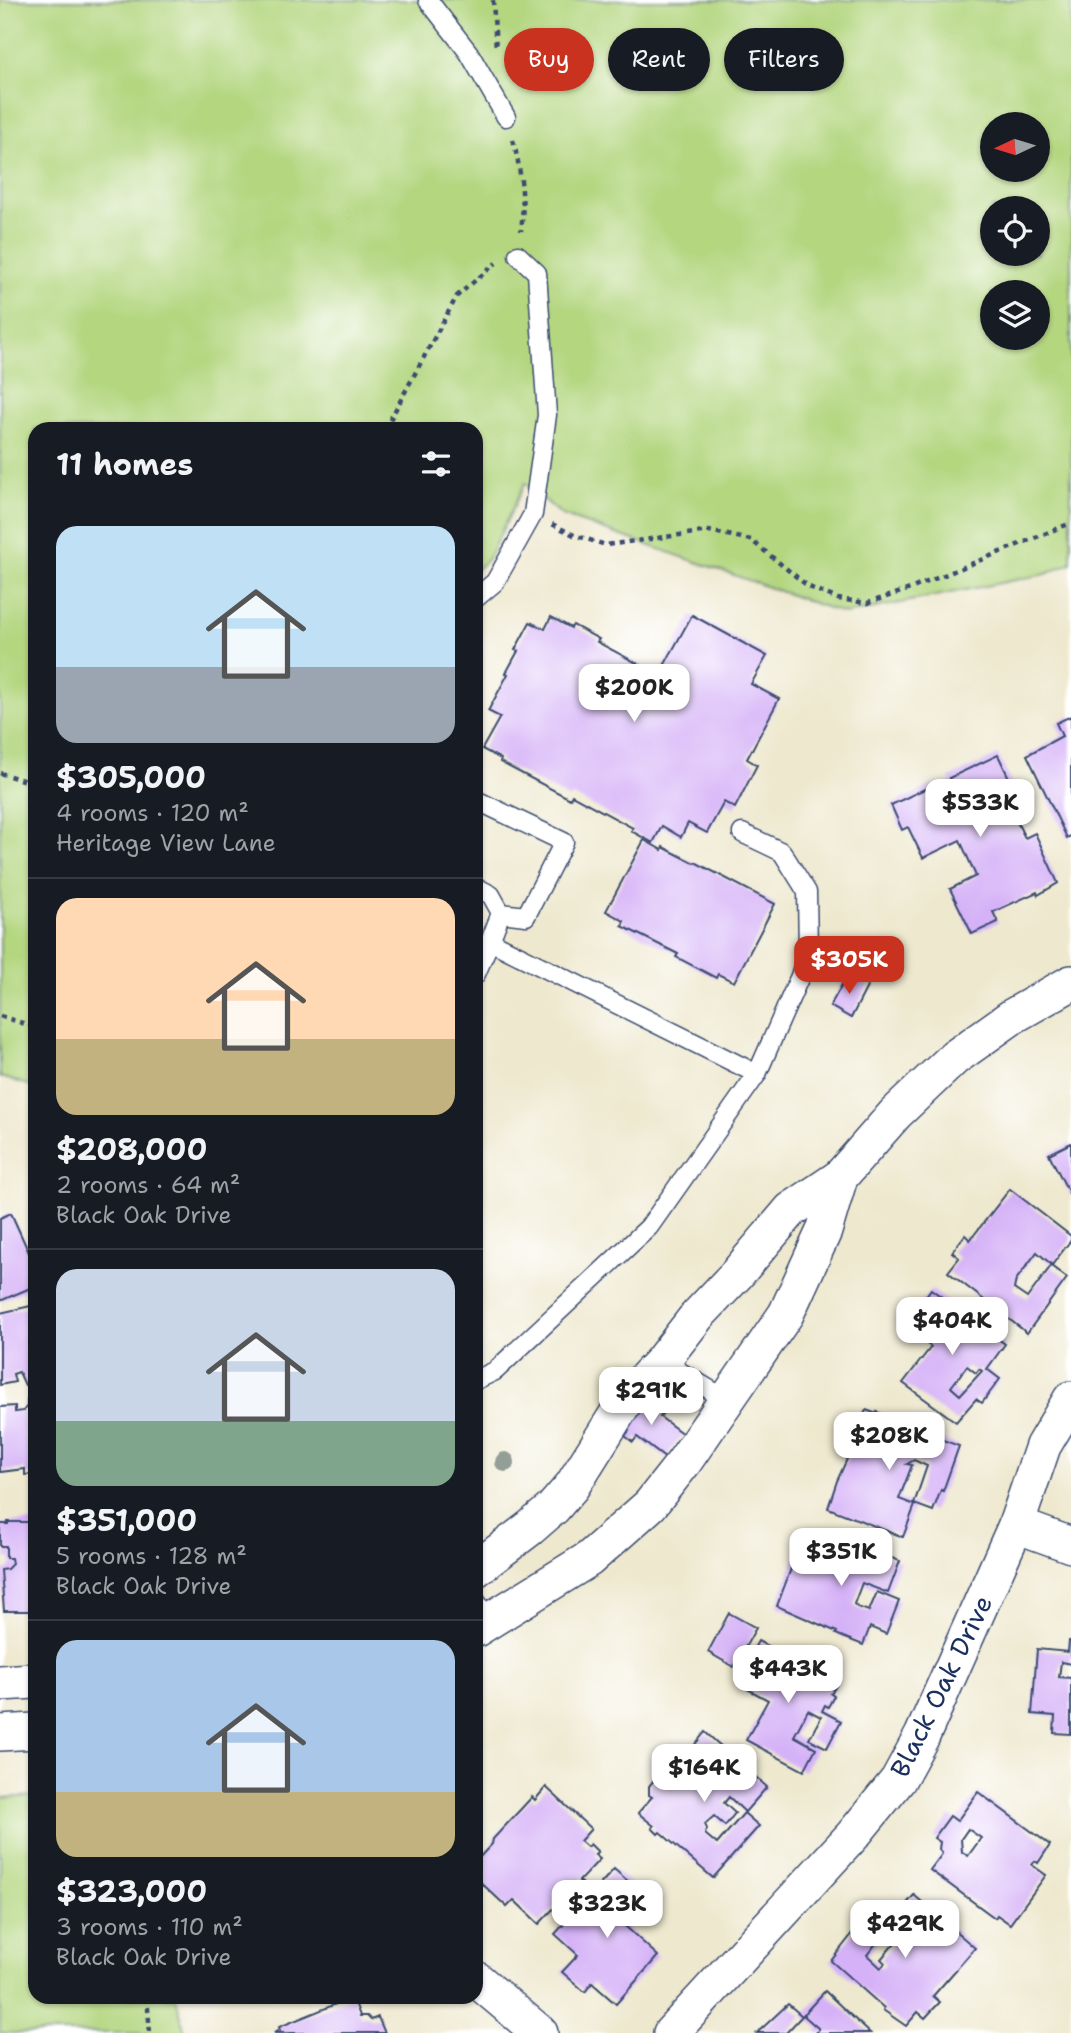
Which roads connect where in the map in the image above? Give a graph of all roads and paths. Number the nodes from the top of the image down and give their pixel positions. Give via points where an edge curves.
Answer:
1 (428, 0) edge
2 (506, 117) joint
3 (518, 255) junction
4 (389, 422) edge
5 (533, 514) junction
6 (1071, 523) edge
7 (483, 592) edge
8 (0, 774) edge
9 (28, 782) edge
10 (483, 803) edge
11 (742, 833) dead end
12 (483, 891) edge
13 (501, 913) junction
14 (490, 941) junction
15 (483, 958) edge
16 (1071, 983) edge
17 (0, 1016) edge
18 (28, 1025) edge
19 (757, 1074) junction
20 (840, 1177) junction
21 (662, 1360) junction
22 (483, 1377) edge
23 (1071, 1399) edge
24 (727, 1400) junction
25 (1016, 1525) junction
26 (1071, 1545) edge
27 (483, 1564) edge
28 (483, 1615) edge
29 (28, 1681) edge
30 (0, 1683) edge
31 (28, 1731) edge
32 (0, 1733) edge
33 (483, 1985) edge
34 (148, 2004) edge
35 (150, 2033) edge
36 (540, 2033) edge
37 (671, 2033) edge

1 - 2 lane via 469,53
2 - 3 path via 524,206
3 - 4 path via 498,261 457,296
3 - 5 lane via 537,273 547,415
5 - 6 path via 574,536 606,544 709,531 751,540 808,587 838,599 867,603
5 - 7 lane via 495,583
8 - 9 path
10 - 13 lane via 564,842 526,916
11 - 19 lane via 782,852 807,892 808,951
12 - 13 lane via 491,895
13 - 14 lane
14 - 15 lane
14 - 19 lane
16 - 20 street via 1013,1016 954,1058 895,1114
17 - 18 path
19 - 22 lane via 649,1227 495,1371
20 - 21 street via 791,1210
20 - 24 street via 824,1231 786,1314
21 - 24 lane
21 - 27 street via 627,1398 553,1508
23 - 25 street, Black Oak Drive via 1043,1446
24 - 28 street via 650,1505 589,1559
25 - 26 street
25 - 37 street, Black Oak Drive via 940,1698 898,1780
29 - 30 street
31 - 32 street
33 - 36 street
34 - 35 path

